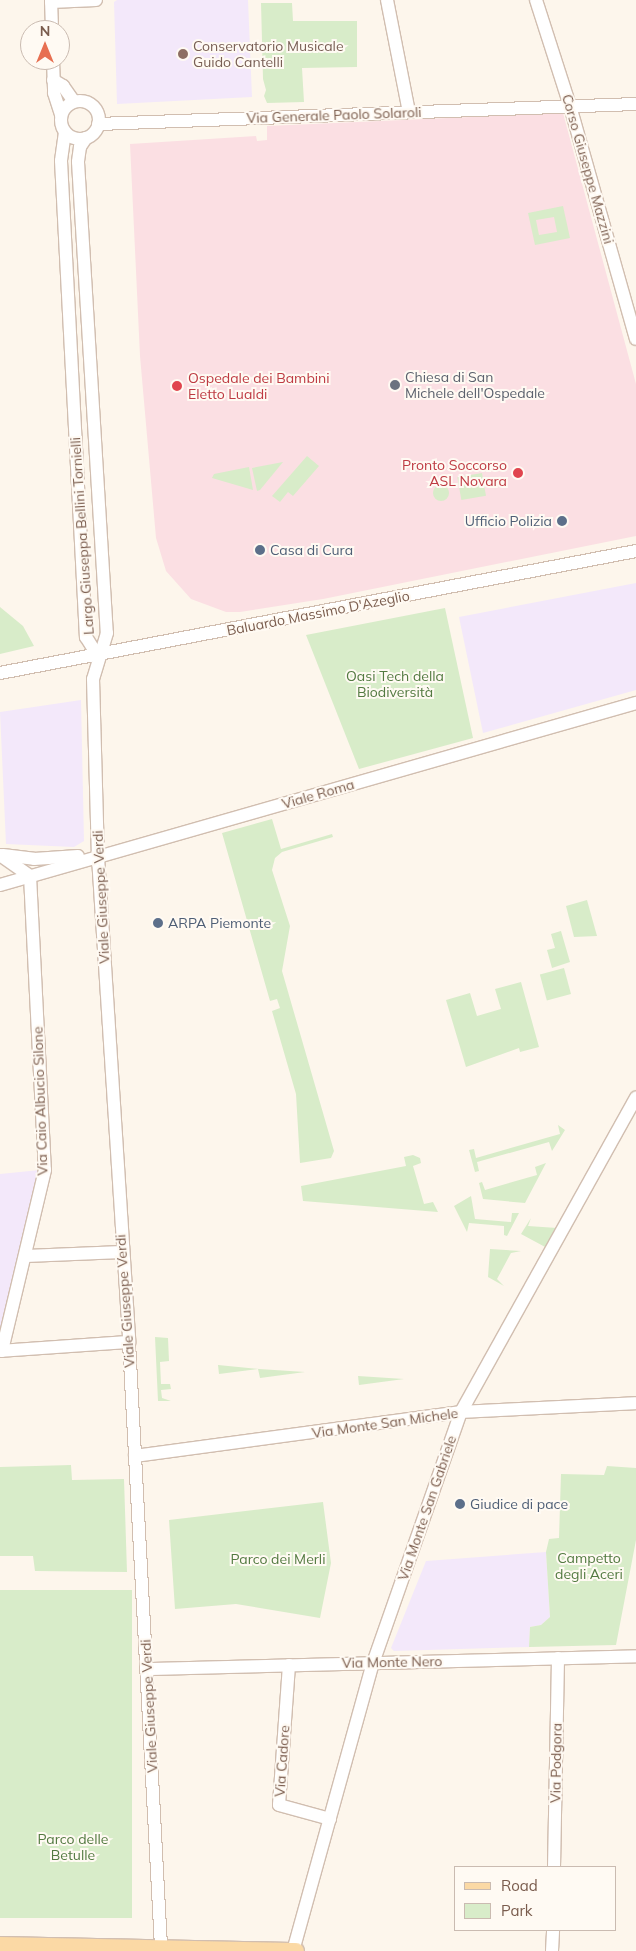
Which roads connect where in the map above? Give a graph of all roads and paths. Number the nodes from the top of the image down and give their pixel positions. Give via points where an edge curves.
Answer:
1 (96, 0) edge
2 (388, 0) edge
3 (536, 0) edge
4 (51, 1) edge
5 (52, 20) edge
6 (53, 70) edge
7 (53, 80) junction
8 (74, 102) junction
9 (636, 104) edge
10 (570, 106) junction
11 (409, 112) junction
12 (61, 115) junction
13 (98, 124) junction
14 (65, 132) junction
15 (86, 138) junction
16 (636, 339) edge
17 (636, 551) edge
18 (106, 603) junction
19 (84, 604) junction
20 (98, 656) junction
21 (0, 673) edge
22 (636, 703) edge
23 (98, 842) junction
24 (0, 855) edge
25 (98, 858) junction
26 (30, 876) junction
27 (0, 885) edge
28 (636, 1097) edge
29 (122, 1252) junction
30 (26, 1256) junction
31 (129, 1342) junction
32 (1, 1351) edge
33 (636, 1403) edge
34 (461, 1412) junction
35 (136, 1456) junction
36 (636, 1656) edge
37 (558, 1658) junction
38 (373, 1663) junction
39 (289, 1665) junction
40 (148, 1669) junction
41 (330, 1819) junction
42 (554, 1866) edge
43 (553, 1931) edge
44 (0, 1945) edge
45 (161, 1947) junction
46 (294, 1951) edge
47 (552, 1951) edge

1 - 4 street
2 - 11 street
3 - 10 street, Corso Giuseppe Mazzini
4 - 5 street
6 - 7 street
7 - 8 street via 63,86
7 - 12 street
8 - 12 street
8 - 13 street via 84,101 92,105 98,114
9 - 10 street, Via Generale Paolo Solaroli
10 - 11 street, Via Generale Paolo Solaroli
10 - 16 street, Corso Giuseppe Mazzini
11 - 13 street, Via Generale Paolo Solaroli
12 - 14 street
13 - 15 street
14 - 15 street via 75,138
14 - 19 street, Largo Giuseppa Bellini Tornielli via 61,161
15 - 18 street, Largo Giuseppa Bellini Tornielli via 80,147 78,162
17 - 20 street, Baluardo Massimo D'Azeglio
18 - 19 street via 89,609
18 - 20 street, Largo Giuseppa Bellini Tornielli via 107,634
19 - 20 street, Largo Giuseppa Bellini Tornielli via 86,637
20 - 21 street, Baluardo Massimo D'Azeglio
20 - 23 street, Viale Giuseppe Verdi via 93,682
22 - 25 street, Viale Roma
23 - 24 street via 87,853 74,858 34,859
23 - 25 street, Viale Giuseppe Verdi
24 - 26 street
25 - 26 street, Viale Roma
25 - 29 street, Viale Giuseppe Verdi
26 - 27 street, Viale Roma
26 - 30 street, Via Caio Albucio Silone via 45,1170
28 - 34 street, Via Monte San Gabriele
29 - 30 street
29 - 31 street, Viale Giuseppe Verdi
30 - 32 street, Via Caio Albucio Silone
31 - 32 street
31 - 35 street, Viale Giuseppe Verdi
33 - 34 street, Via Monte San Michele
34 - 35 street, Via Monte San Michele
34 - 38 street, Via Monte San Gabriele
35 - 40 street, Viale Giuseppe Verdi
36 - 37 street, Via Monte Nero
37 - 38 street, Via Monte Nero
37 - 42 street, Via Podgora
38 - 39 street, Via Monte Nero
38 - 41 street, Via Monte San Gabriele
39 - 40 street, Via Monte Nero
39 - 41 street, Via Cadore via 279,1805
40 - 45 street, Viale Giuseppe Verdi
41 - 46 street, Via Monte San Gabriele
43 - 47 street
44 - 45 main road
45 - 46 main road

